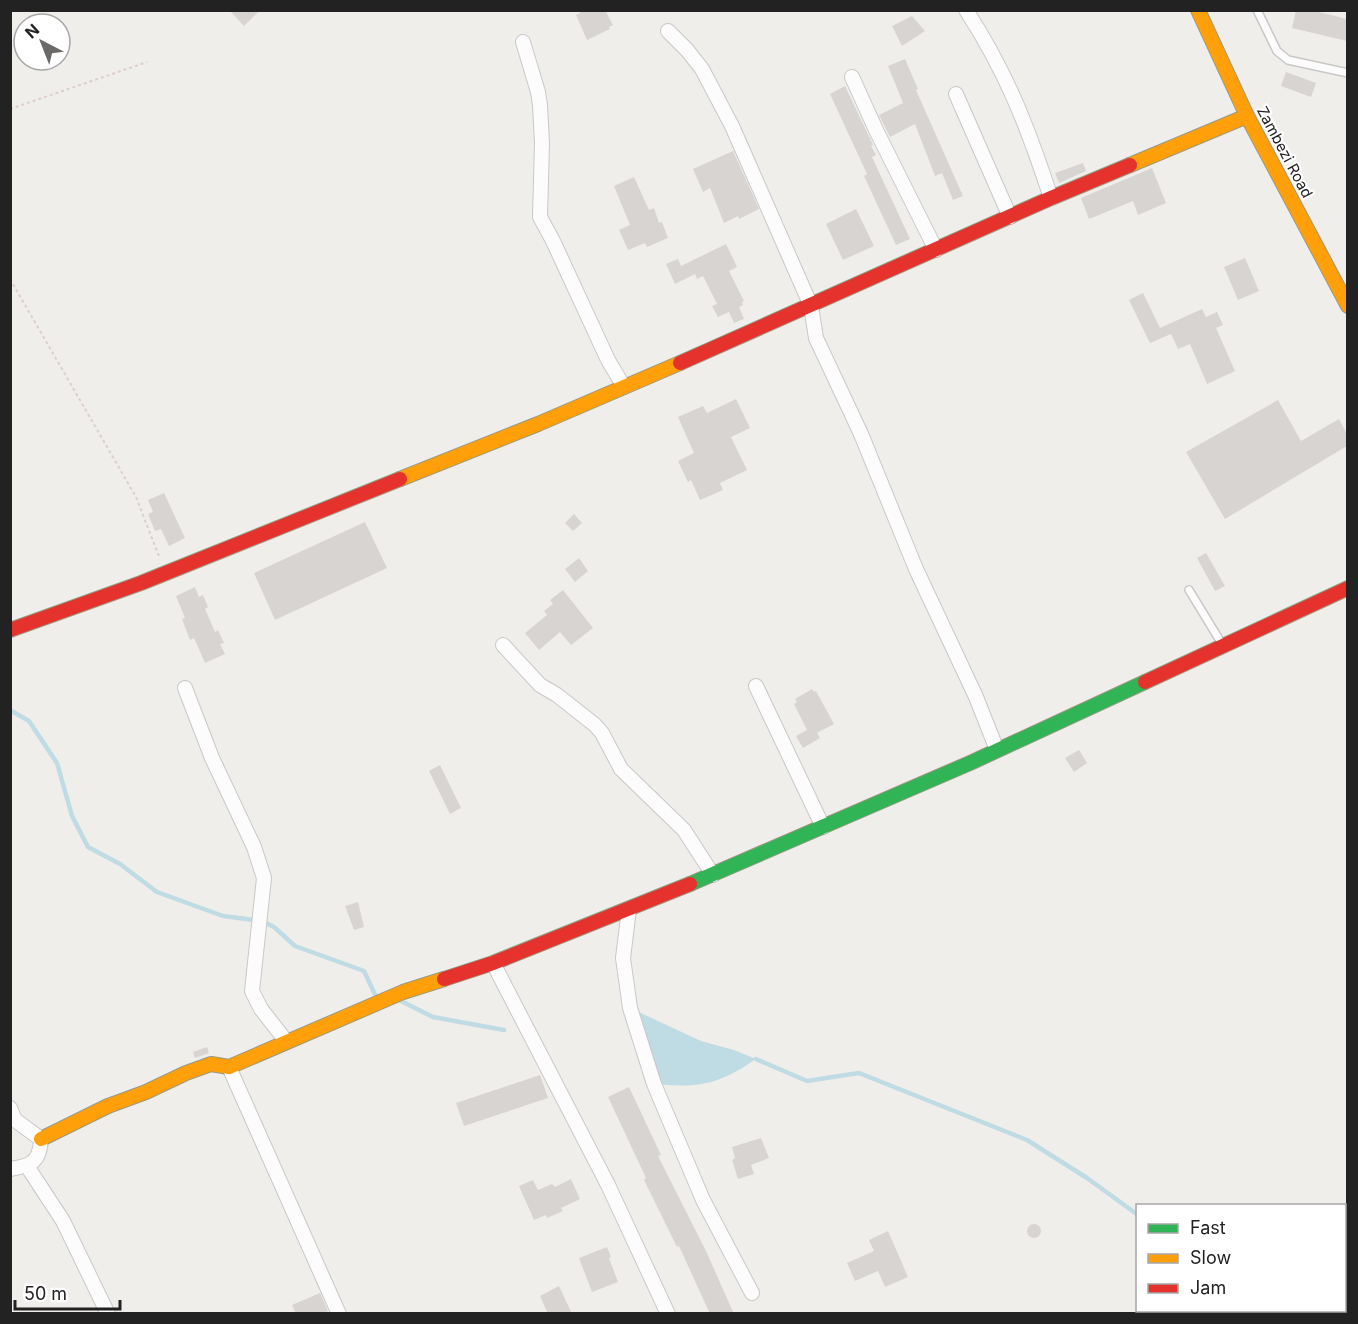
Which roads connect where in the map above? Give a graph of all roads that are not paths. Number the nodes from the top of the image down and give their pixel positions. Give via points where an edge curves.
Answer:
1 (966, 10) edge
2 (1198, 10) edge
3 (1257, 10) edge
4 (668, 31) dead end
5 (523, 42) dead end
6 (1347, 73) edge
7 (852, 77) dead end
8 (956, 94) dead end
9 (1247, 116) junction
10 (1051, 198) junction
11 (1010, 217) junction
12 (936, 250) junction
13 (811, 306) junction
14 (1347, 306) edge
15 (624, 387) junction
16 (1347, 588) edge
17 (1189, 590) dead end
18 (10, 630) edge
19 (1222, 644) junction
20 (503, 645) dead end
21 (756, 686) dead end
22 (185, 688) dead end
23 (997, 750) junction
24 (823, 827) junction
25 (713, 875) junction
26 (629, 909) junction
27 (493, 963) junction
28 (286, 1041) junction
29 (229, 1067) junction
30 (12, 1115) edge
31 (42, 1139) junction
32 (27, 1166) junction
33 (10, 1169) edge
34 (752, 1293) dead end
35 (108, 1314) edge
36 (339, 1314) edge
37 (668, 1314) edge

1 - 10 street via 1004,74
2 - 9 street, Zambezi Road
3 - 6 lane via 1277,51 1288,60
4 - 13 street via 702,69 732,126
5 - 15 street via 540,105 540,216
7 - 12 street
8 - 11 street
9 - 10 street
9 - 14 street, Zambezi Road
10 - 11 street
11 - 12 street
12 - 13 street
13 - 15 street
13 - 23 street via 816,338
15 - 18 street via 165,573
16 - 19 street
17 - 19 lane
19 - 23 street
20 - 25 street via 540,685 602,732 621,769 684,830
21 - 24 street
22 - 28 street via 264,878 252,991 261,1010
23 - 24 street
24 - 25 street
25 - 26 street
26 - 27 street
26 - 34 street via 624,968 630,1008 654,1084 703,1200
27 - 28 street via 403,992
27 - 37 street via 608,1185
28 - 29 street
29 - 31 street via 211,1064 193,1070
29 - 36 street
30 - 31 street
31 - 32 street via 40,1152
32 - 33 street
32 - 35 street via 63,1221

